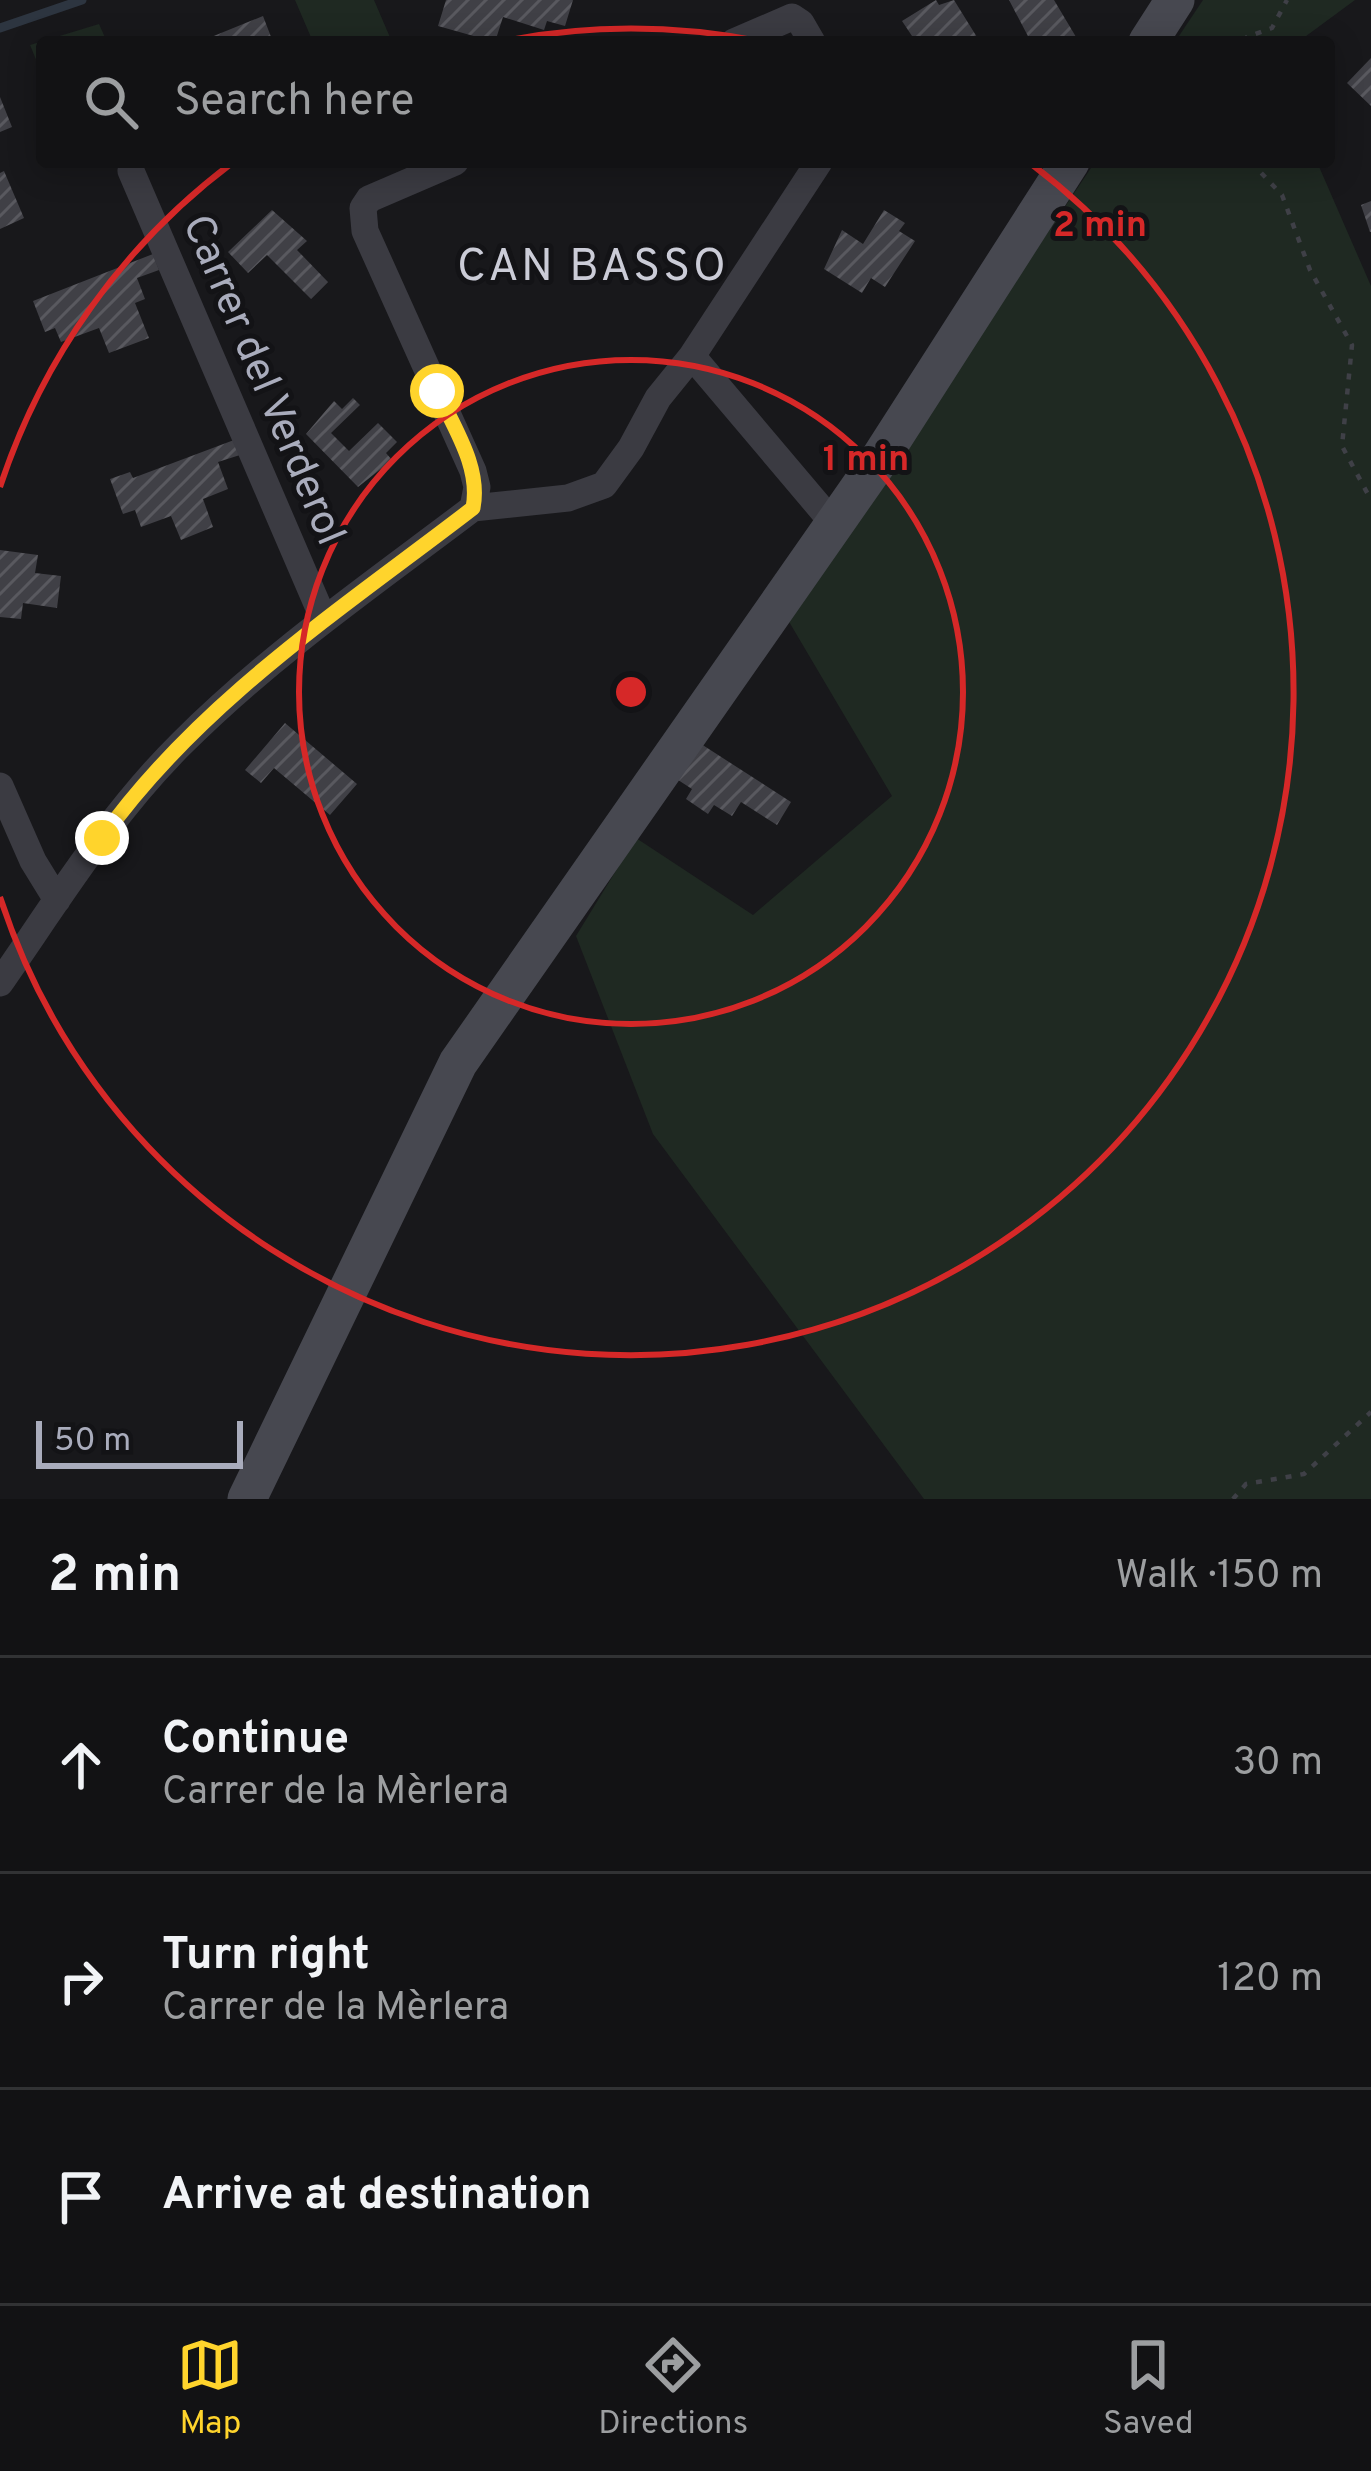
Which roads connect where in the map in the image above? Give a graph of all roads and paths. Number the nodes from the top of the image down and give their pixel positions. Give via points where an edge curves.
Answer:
1 (1175, 0) edge
2 (1288, 0) edge
3 (748, 36) edge
4 (809, 36) edge
5 (1152, 36) edge
6 (1250, 36) edge
7 (441, 168) edge
8 (815, 168) edge
9 (1066, 168) edge
10 (1257, 168) edge
11 (130, 171) dead end
12 (692, 356) junction
13 (1371, 500) edge
14 (473, 508) junction
15 (834, 524) junction
16 (324, 620) junction
17 (0, 786) edge
18 (57, 900) junction
19 (0, 983) edge
20 (1371, 1412) edge
21 (247, 1499) edge
22 (1232, 1499) edge

1 - 5 street
2 - 6 path via 1272,28
3 - 4 street via 792,17
7 - 14 street via 369,199 365,231 473,471
8 - 12 street
9 - 15 street
10 - 13 path via 1282,195 1310,270 1352,345 1342,446
11 - 16 street, Carrer del Verderol
12 - 14 street via 604,485 568,498
12 - 15 street
14 - 16 street
15 - 21 street via 458,1063
16 - 18 street via 182,742
17 - 18 street
18 - 19 street
20 - 22 path via 1304,1474 1246,1484

